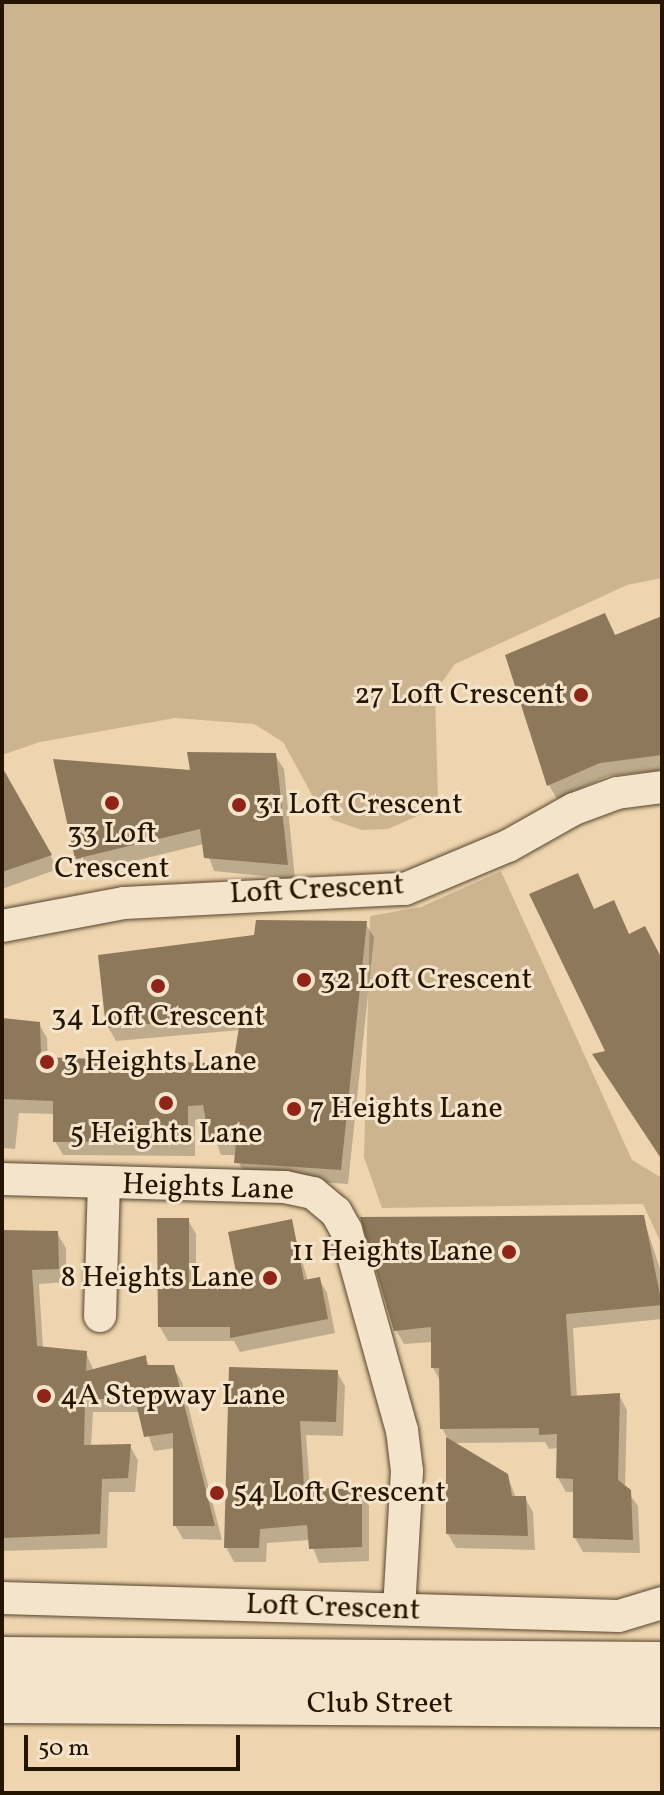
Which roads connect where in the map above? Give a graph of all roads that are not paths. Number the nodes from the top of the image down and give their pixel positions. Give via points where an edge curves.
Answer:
1 (662, 787) edge
2 (2, 926) edge
3 (2, 1179) edge
4 (104, 1184) junction
5 (100, 1316) dead end
6 (2, 1598) edge
7 (662, 1603) edge
8 (399, 1609) junction
9 (2, 1659) edge
10 (662, 1664) edge
11 (2, 1701) edge
12 (662, 1705) edge

1 - 2 street, Loft Crescent via 617,793 574,809 494,852 405,889 124,903
3 - 4 street, Heights Lane
4 - 5 street
4 - 8 street, Heights Lane via 285,1187 313,1193 336,1212 346,1230 402,1430 407,1471
6 - 8 street, Loft Crescent
7 - 8 street, Loft Crescent via 619,1616
9 - 10 main road, Club Street
11 - 12 main road, Club Street

